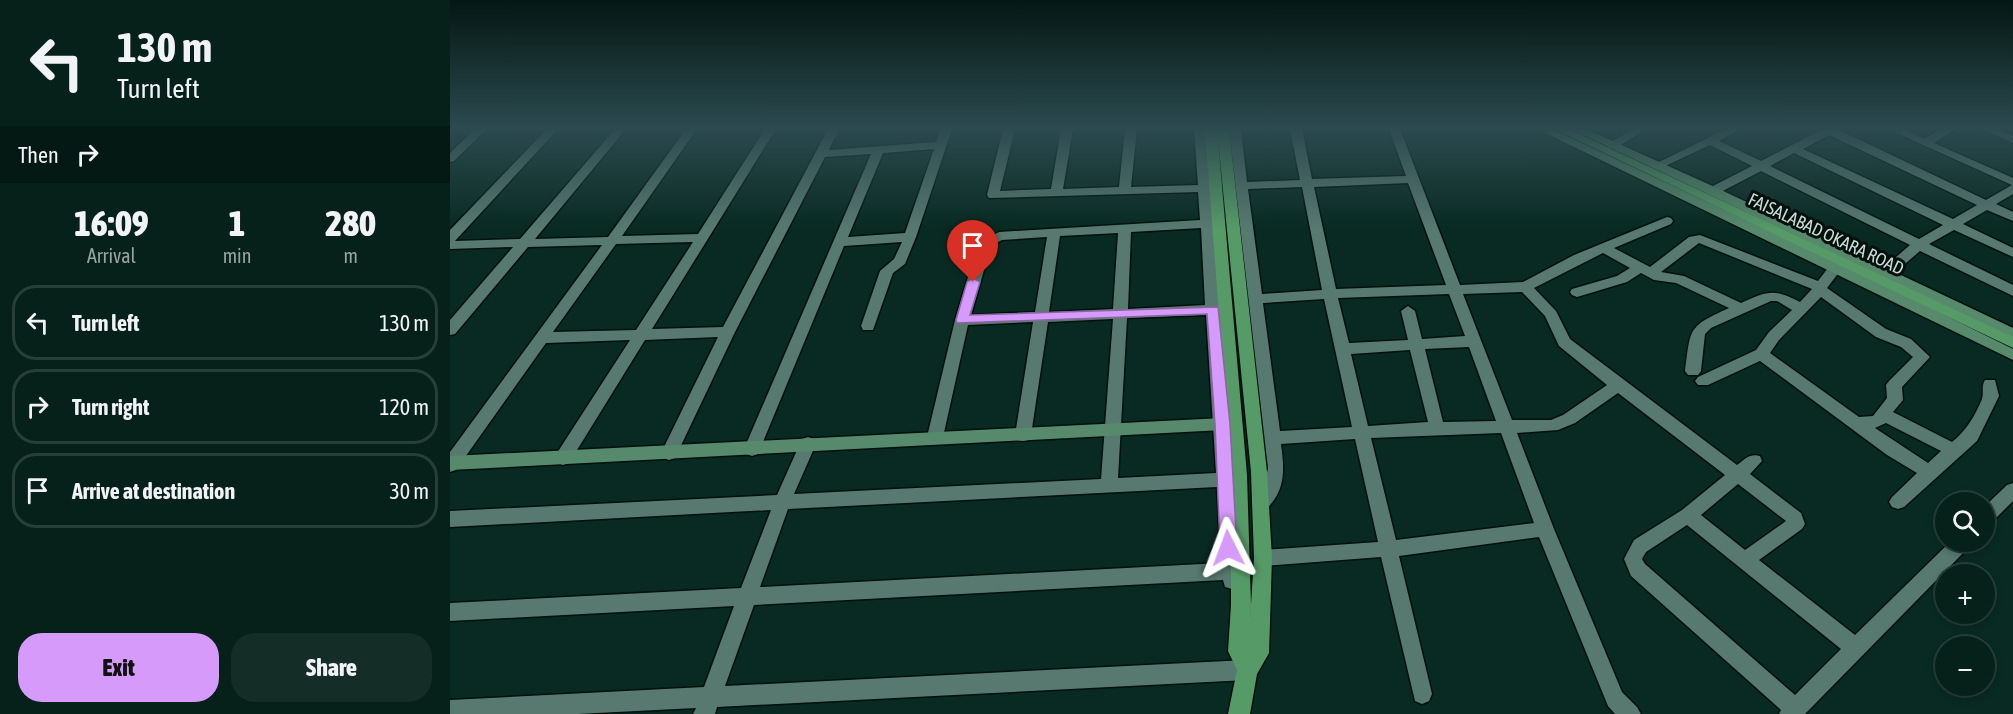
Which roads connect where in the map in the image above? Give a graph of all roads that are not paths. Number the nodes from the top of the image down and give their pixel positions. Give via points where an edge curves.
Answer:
1 (522, 162) edge
2 (593, 162) edge
3 (668, 162) edge
4 (750, 162) edge
5 (818, 162) edge
6 (873, 162) edge
7 (935, 162) edge
8 (1001, 162) edge
9 (1061, 162) edge
10 (1128, 162) edge
11 (1202, 162) edge
12 (1213, 162) edge
13 (1226, 162) edge
14 (1239, 162) edge
15 (1303, 162) edge
16 (1407, 162) edge
17 (1613, 162) edge
18 (1629, 162) edge
19 (1648, 162) edge
20 (1664, 162) edge
21 (1753, 162) edge
22 (1768, 162) edge
23 (1823, 162) edge
24 (1899, 162) edge
25 (1969, 162) edge
26 (1656, 166) junction
27 (1761, 166) junction
28 (1413, 178) junction
29 (2013, 182) edge
30 (1307, 183) junction
31 (1242, 186) junction
32 (1204, 188) junction
33 (2013, 189) edge
34 (1125, 190) junction
35 (1713, 191) junction
36 (1056, 193) junction
37 (1986, 204) junction
38 (2013, 217) edge
39 (1667, 221) dead end
40 (1206, 224) junction
41 (1954, 224) junction
42 (1125, 228) junction
43 (1054, 232) junction
44 (910, 237) junction
45 (450, 238) edge
46 (702, 238) junction
47 (611, 241) junction
48 (839, 242) junction
49 (525, 243) junction
50 (1920, 244) junction
51 (450, 245) edge
52 (1604, 248) junction
53 (2013, 253) edge
54 (1836, 267) junction
55 (1646, 270) junction
56 (1886, 273) junction
57 (1525, 287) junction
58 (1454, 288) junction
59 (1820, 288) junction
60 (2013, 291) edge
61 (1577, 292) dead end
62 (1330, 294) junction
63 (1257, 299) junction
64 (1740, 308) junction
65 (1802, 309) junction
66 (1213, 310) junction
67 (1408, 310) dead end
68 (1121, 313) junction
69 (1041, 317) junction
70 (962, 320) junction
71 (868, 326) dead end
72 (450, 330) edge
73 (728, 332) junction
74 (641, 334) junction
75 (2013, 334) edge
76 (541, 339) junction
77 (1474, 341) junction
78 (2013, 343) edge
79 (1416, 344) junction
80 (1343, 349) junction
81 (1761, 354) junction
82 (2013, 355) edge
83 (1990, 384) dead end
84 (1618, 385) junction
85 (1885, 415) junction
86 (1855, 423) junction
87 (1223, 424) junction
88 (1505, 426) junction
89 (1437, 428) junction
90 (1114, 430) junction
91 (1362, 434) junction
92 (1023, 435) junction
93 (935, 437) junction
94 (1273, 438) junction
95 (808, 444) junction
96 (752, 449) junction
97 (1953, 450) junction
98 (669, 453) junction
99 (563, 458) junction
100 (1754, 461) dead end
101 (450, 464) edge
102 (1931, 473) junction
103 (1738, 474) junction
104 (1232, 477) junction
105 (1109, 486) junction
106 (2013, 490) edge
107 (1898, 502) dead end
108 (782, 503) junction
109 (1261, 504) junction
110 (1995, 508) edge
111 (1688, 515) junction
112 (450, 519) edge
113 (1545, 529) junction
114 (1388, 549) junction
115 (1952, 552) edge
116 (1263, 558) junction
117 (1745, 560) junction
118 (1230, 571) junction
119 (747, 595) junction
120 (1241, 605) junction
121 (450, 612) edge
122 (1856, 648) junction
123 (1247, 670) junction
124 (1422, 694) dead end
125 (707, 706) edge
126 (450, 711) edge
127 (1792, 711) edge
128 (1239, 714) edge
129 (1630, 714) edge

1 - 45 street
2 - 49 street
3 - 47 street
4 - 46 street
5 - 73 street
6 - 48 street
7 - 44 street
8 - 36 street via 993,195
9 - 36 street
10 - 34 street
11 - 32 street
12 - 104 main road
13 - 109 main road
14 - 31 street
15 - 30 street
16 - 28 street
17 - 54 main road
18 - 78 main road, FAISALABAD OKARA ROAD
19 - 26 main road
20 - 26 street
21 - 27 street
22 - 27 street
23 - 41 street
24 - 37 street
25 - 29 street
26 - 35 main road
27 - 35 street
27 - 50 street
28 - 30 street
28 - 58 street
30 - 31 street
30 - 62 street
31 - 63 street
32 - 34 street
32 - 40 street
33 - 37 street
34 - 36 street
35 - 56 main road
37 - 38 street
37 - 41 street
39 - 52 street
40 - 42 street
40 - 66 street
41 - 50 street
41 - 53 street
42 - 43 street
42 - 68 street
43 - 69 street
43 - 70 street via 999,236 985,244
44 - 48 street
44 - 71 street via 900,261 887,271
46 - 47 street
46 - 74 street
47 - 49 street
47 - 76 street
48 - 96 street
49 - 51 street
49 - 72 street
50 - 56 street
50 - 60 street
52 - 55 street
52 - 57 street
54 - 59 street
54 - 82 main road
55 - 59 street via 1700,238
55 - 61 street
55 - 64 street via 1659,277 1678,279
56 - 75 main road
57 - 58 street
57 - 84 street via 1551,314 1564,342
58 - 62 street
58 - 77 street
59 - 65 street
59 - 85 street via 1881,333 1906,343 1923,357 1894,385 1895,400
62 - 63 street
62 - 80 street
63 - 94 street
64 - 65 street via 1775,296
64 - 81 street via 1698,332 1698,376
65 - 81 street
66 - 68 street
66 - 87 street
67 - 79 street
68 - 69 street
68 - 90 street
69 - 70 street
69 - 92 street
70 - 93 street
73 - 74 street
73 - 98 street
74 - 76 street
74 - 99 street
76 - 101 street
77 - 79 street
77 - 88 street
79 - 80 street
79 - 89 street
80 - 91 street
81 - 86 street
83 - 97 street via 1991,396 1971,436
84 - 88 street via 1569,419 1552,426
84 - 103 street
85 - 86 street via 1871,424
85 - 97 street
86 - 102 street
87 - 90 main road
87 - 104 street
88 - 89 street
88 - 113 street
89 - 91 street
90 - 92 main road
90 - 105 street
91 - 94 street
91 - 114 street
92 - 93 main road
93 - 95 main road
94 - 109 street via 1276,476 1272,491
95 - 96 main road
95 - 108 street
96 - 98 main road
97 - 102 street
98 - 99 main road
99 - 101 main road
100 - 103 street
102 - 107 street
103 - 111 street
103 - 117 street via 1787,510 1796,524
104 - 105 street
104 - 118 street
104 - 120 main road
105 - 108 street
106 - 110 street
108 - 112 street
108 - 119 street
109 - 116 main road
111 - 117 street
111 - 127 street via 1640,546 1633,559 1638,570
113 - 114 street
113 - 129 street via 1615,699
114 - 116 street
114 - 124 street
115 - 122 street
116 - 123 main road via 1259,653
117 - 122 street
118 - 119 street
118 - 120 street
119 - 121 street
119 - 125 street
120 - 123 main road via 1238,651
122 - 127 street
123 - 125 street
123 - 128 main road
125 - 126 street

